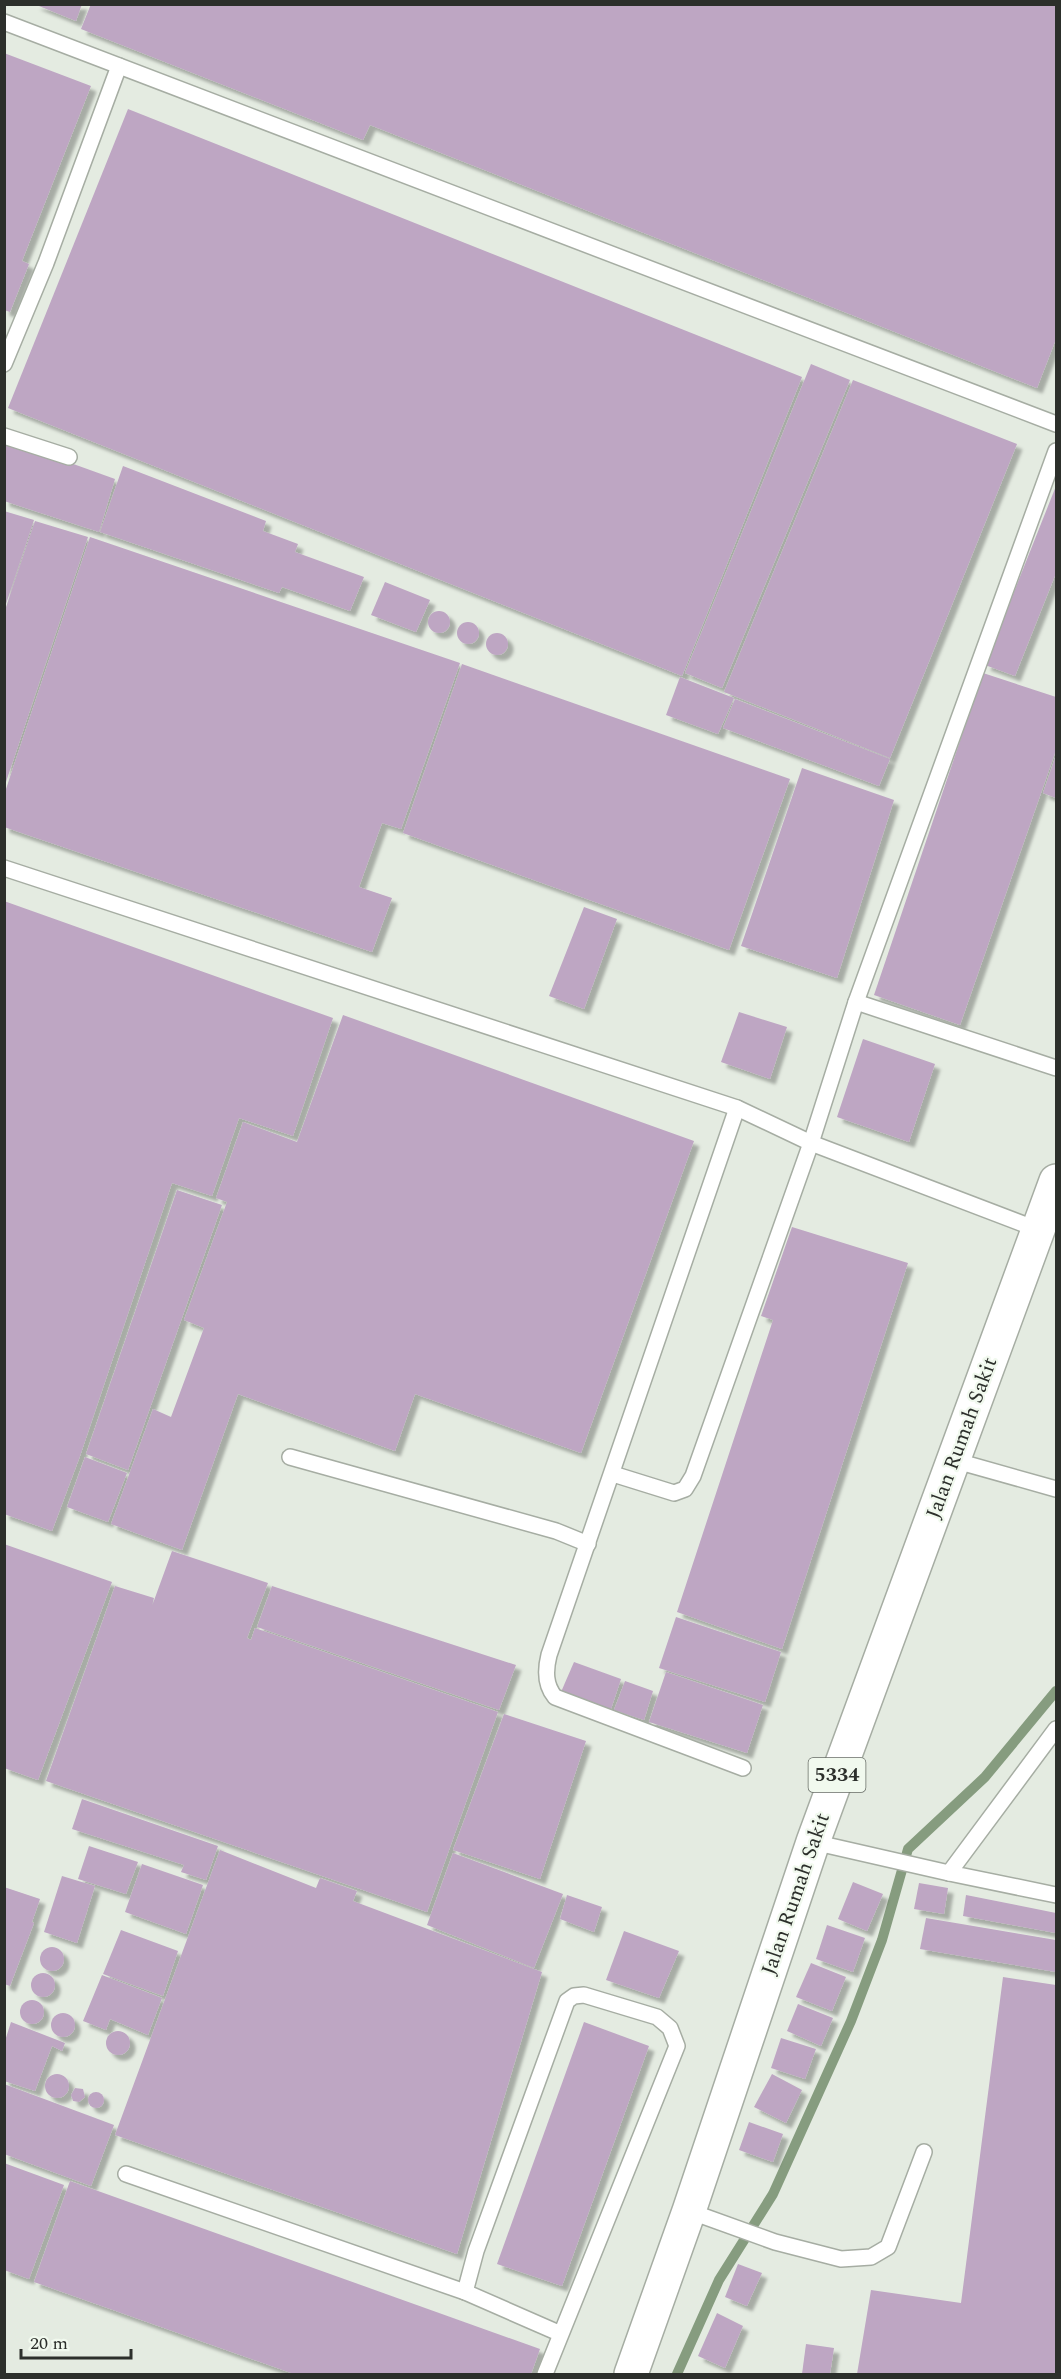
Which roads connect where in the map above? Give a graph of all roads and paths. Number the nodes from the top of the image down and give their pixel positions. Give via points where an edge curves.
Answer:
1 (4, 22) edge
2 (119, 66) junction
3 (4, 364) edge
4 (1056, 424) edge
5 (4, 436) edge
6 (1056, 451) edge
7 (69, 457) dead end
8 (4, 868) edge
9 (856, 1002) junction
10 (1056, 1068) edge
11 (737, 1108) junction
12 (811, 1143) junction
13 (1056, 1181) edge
14 (1039, 1230) junction
15 (290, 1457) dead end
16 (953, 1461) junction
17 (613, 1474) junction
18 (1056, 1489) edge
19 (588, 1544) junction
20 (1056, 1729) edge
21 (744, 1768) dead end
22 (813, 1842) junction
23 (949, 1873) junction
24 (1056, 1895) edge
25 (924, 2152) dead end
26 (126, 2175) dead end
27 (689, 2211) junction
28 (465, 2292) junction
29 (561, 2334) junction
30 (545, 2374) edge
31 (631, 2374) edge

1 - 2 lane
2 - 3 lane
2 - 4 lane
5 - 7 lane
6 - 9 lane
8 - 11 lane
9 - 10 lane
9 - 12 lane
11 - 12 lane
11 - 17 lane
12 - 14 lane
12 - 17 lane via 693,1476 685,1489 674,1493
13 - 14 main road, Jalan Rumah Sakit / 5334
14 - 16 main road, Jalan Rumah Sakit / 5334
15 - 19 lane
16 - 18 lane
16 - 22 main road, Jalan Rumah Sakit / 5334
17 - 19 lane
19 - 21 lane via 549,1655 549,1690 555,1698
20 - 23 lane
22 - 23 lane
22 - 27 main road, Jalan Rumah Sakit / 5334
23 - 24 lane
25 - 27 lane via 888,2247 871,2257 841,2259 770,2240
26 - 28 lane
27 - 31 main road, Jalan Rumah Sakit / 5334
28 - 29 lane
28 - 29 lane via 476,2251 567,2001 584,1995 657,2017 670,2028 677,2046
29 - 30 lane

